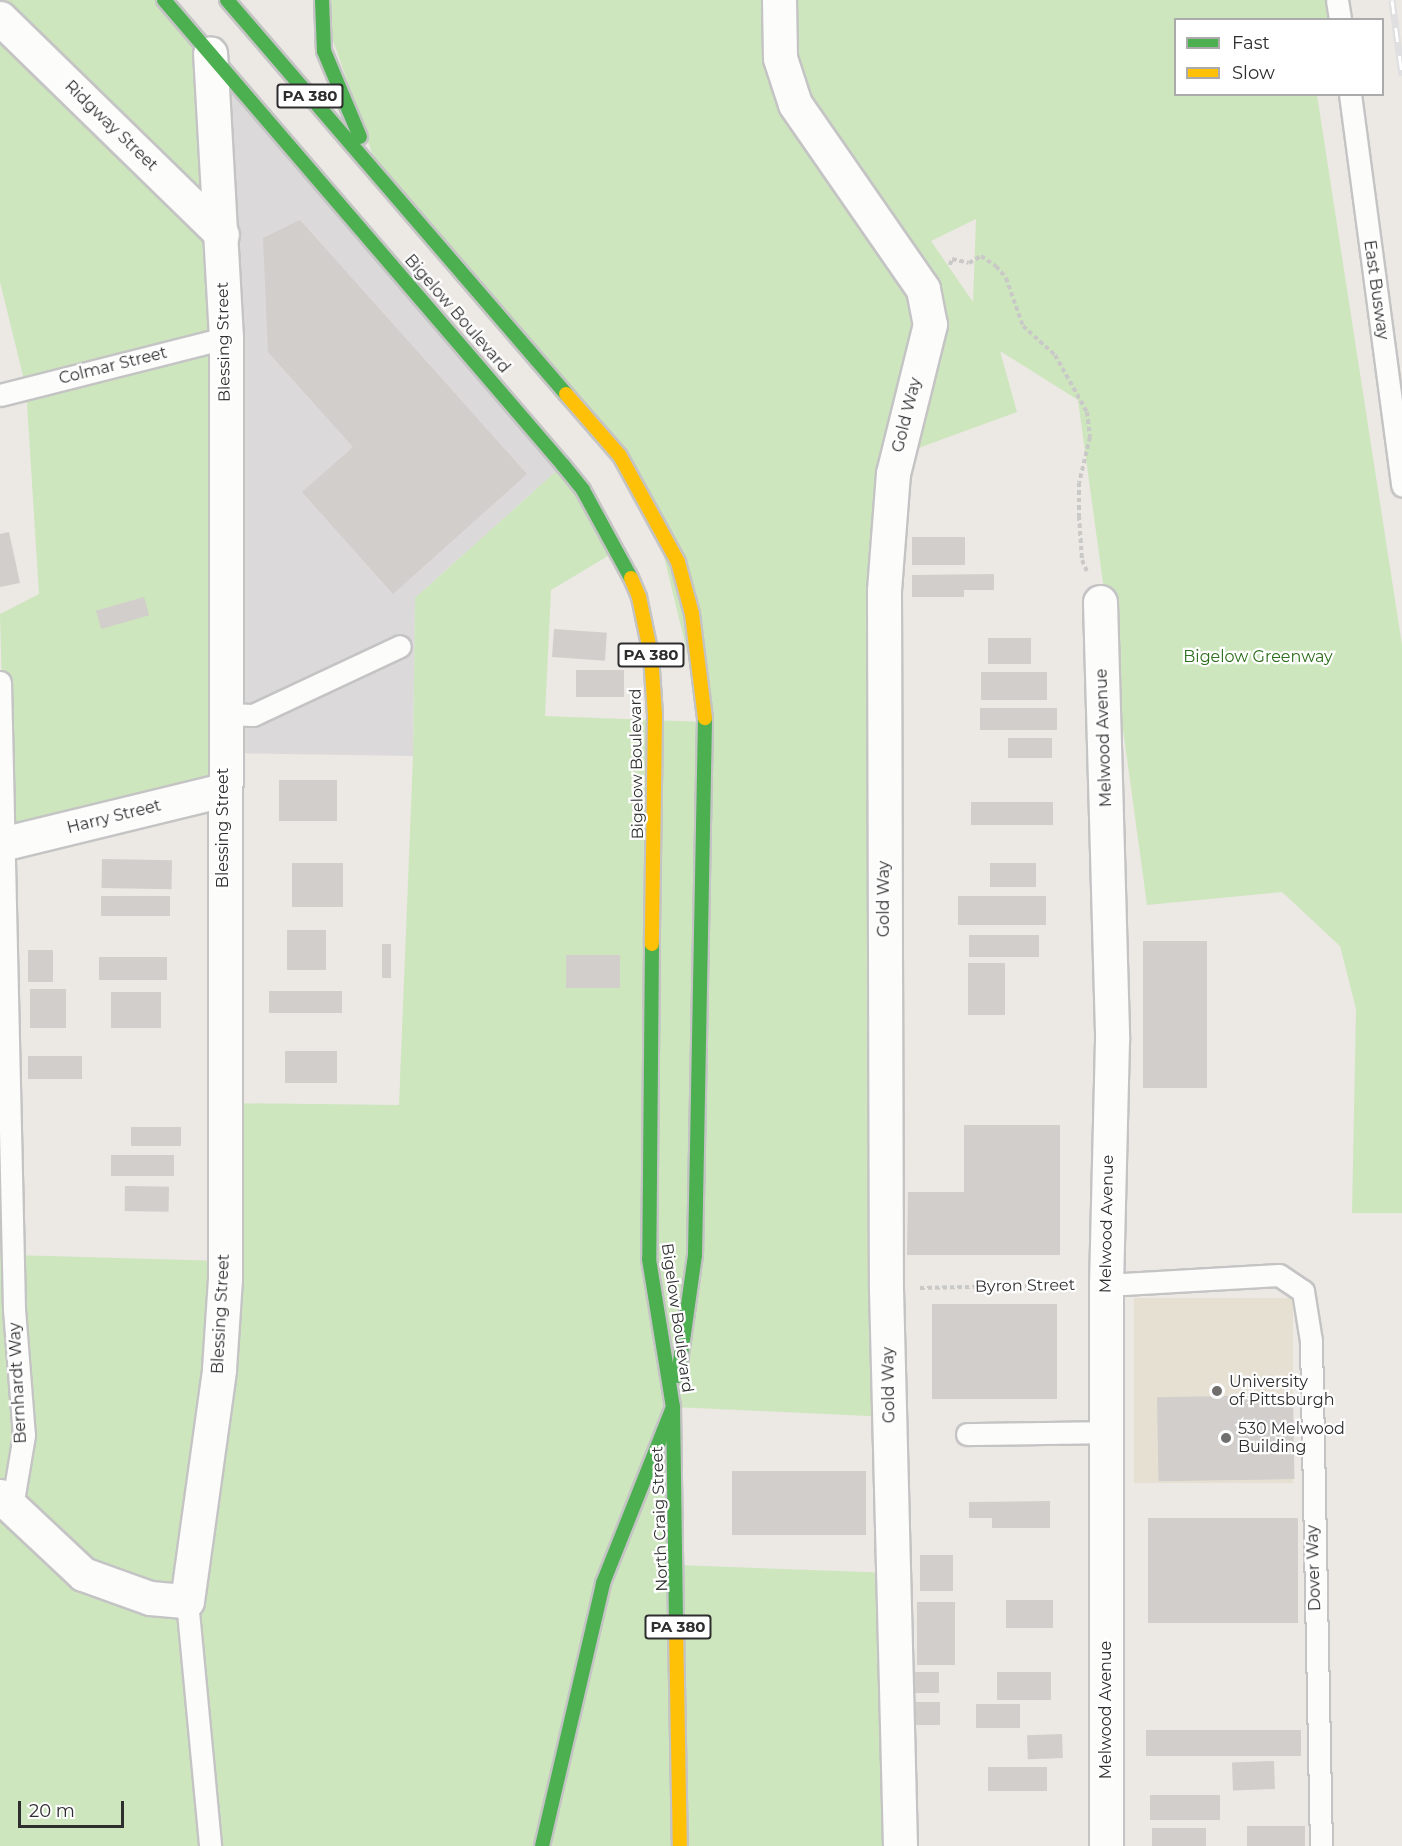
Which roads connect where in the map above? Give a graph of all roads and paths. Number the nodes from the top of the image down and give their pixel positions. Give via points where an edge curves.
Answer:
1 (164, 0) edge
2 (227, 0) edge
3 (247, 0) edge
4 (322, 0) edge
5 (779, 0) edge
6 (1337, 0) edge
7 (238, 13) junction
8 (0, 18) edge
9 (1340, 18) edge
10 (217, 38) junction
11 (1350, 96) edge
12 (381, 179) junction
13 (222, 235) junction
14 (923, 289) junction
15 (226, 338) junction
16 (0, 395) edge
17 (1402, 486) edge
18 (1100, 602) joint
19 (400, 646) dead end
20 (0, 682) edge
21 (224, 714) junction
22 (222, 790) junction
23 (6, 843) junction
24 (1106, 1285) junction
25 (886, 1289) junction
26 (673, 1407) junction
27 (1106, 1432) junction
28 (967, 1434) dead end
29 (6, 1502) edge
30 (187, 1601) junction
31 (210, 1846) edge
32 (542, 1846) edge
33 (680, 1846) edge
34 (900, 1846) edge
35 (1106, 1846) edge
36 (1321, 1846) edge

1 - 10 main road, Bigelow Boulevard / PA 380
2 - 7 main road, Bigelow Boulevard / PA 380
3 - 7 main road
4 - 12 main road via 324,51 342,100
5 - 14 street, Gold Way via 780,58 795,104
6 - 9 lane
7 - 10 main road
7 - 12 main road, Bigelow Boulevard / PA 380
8 - 13 street, Ridgway Street
10 - 13 street, Blessing Street
10 - 26 main road, Bigelow Boulevard / PA 380 via 583,490 618,550 639,597 651,655 655,716 649,1258
11 - 17 lane, East Busway
12 - 26 main road, Bigelow Boulevard / PA 380 via 620,456 678,562 692,614 705,722 695,1243
13 - 15 street, Blessing Street
14 - 18 path via 946,274 952,259 969,263 981,256 1006,278 1023,326 1060,365 1087,412 1090,437 1079,483 1079,527 1082,560
14 - 25 street, Gold Way via 930,324 893,473 884,591
15 - 16 lane, Colmar Street
15 - 21 street, Blessing Street
18 - 24 street, Melwood Avenue via 1112,1040
19 - 21 lane via 253,715
20 - 23 lane, Bernhardt Way
21 - 22 street, Blessing Street
22 - 23 street, Harry Street
22 - 30 street, Blessing Street via 225,1279 219,1369
23 - 29 lane, Bernhardt Way via 14,1309 24,1435
24 - 25 path, Byron Street
24 - 27 street, Melwood Avenue
24 - 36 lane, Dover Way via 1279,1275 1303,1291 1311,1341
25 - 34 street, Gold Way
26 - 32 main road, Bigelow Boulevard via 603,1583
26 - 33 main road, North Craig Street / PA 380
27 - 28 lane
27 - 35 street, Melwood Avenue
29 - 30 street via 83,1574 150,1598
30 - 31 lane

